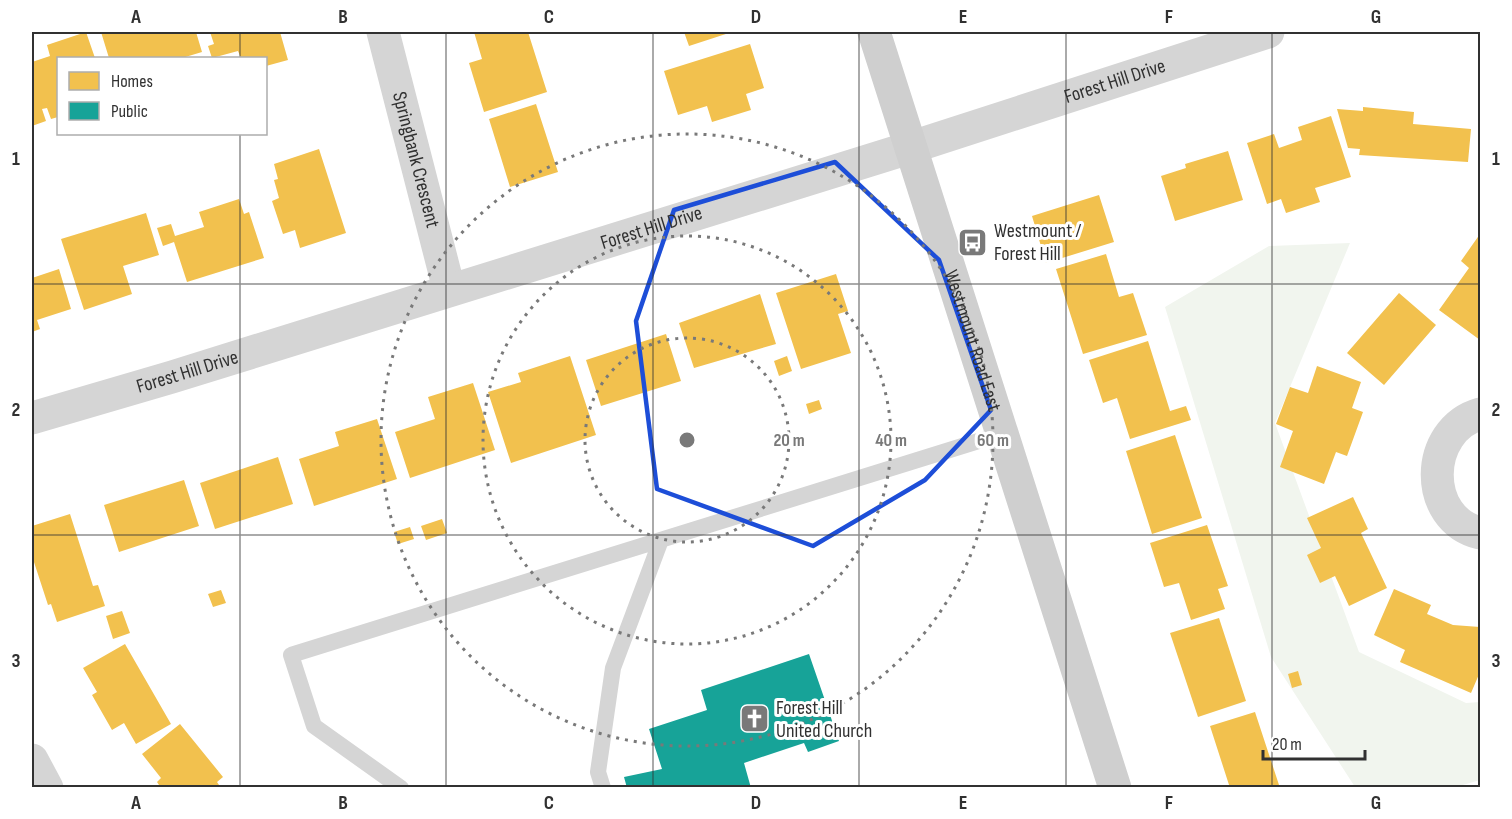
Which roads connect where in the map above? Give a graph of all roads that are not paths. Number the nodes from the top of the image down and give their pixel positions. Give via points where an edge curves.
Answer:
1 (383, 32) edge
2 (874, 32) edge
3 (1268, 32) edge
4 (909, 148) junction
5 (449, 290) junction
6 (1480, 414) edge
7 (32, 418) edge
8 (1001, 434) junction
9 (1480, 533) edge
10 (661, 540) junction
11 (32, 760) edge
12 (47, 788) edge
13 (401, 788) edge
14 (603, 788) edge
15 (1115, 788) edge

1 - 5 street, Springbank Crescent
2 - 4 main road, Westmount Road East
3 - 4 street, Forest Hill Drive
4 - 5 street, Forest Hill Drive
4 - 8 main road, Westmount Road East
5 - 7 street, Forest Hill Drive
6 - 9 street via 1452,431 1436,463 1439,493 1455,519
8 - 10 lane
8 - 15 main road, Westmount Road East
10 - 13 lane via 291,655 314,726
10 - 14 lane via 613,669 598,772
11 - 12 street

